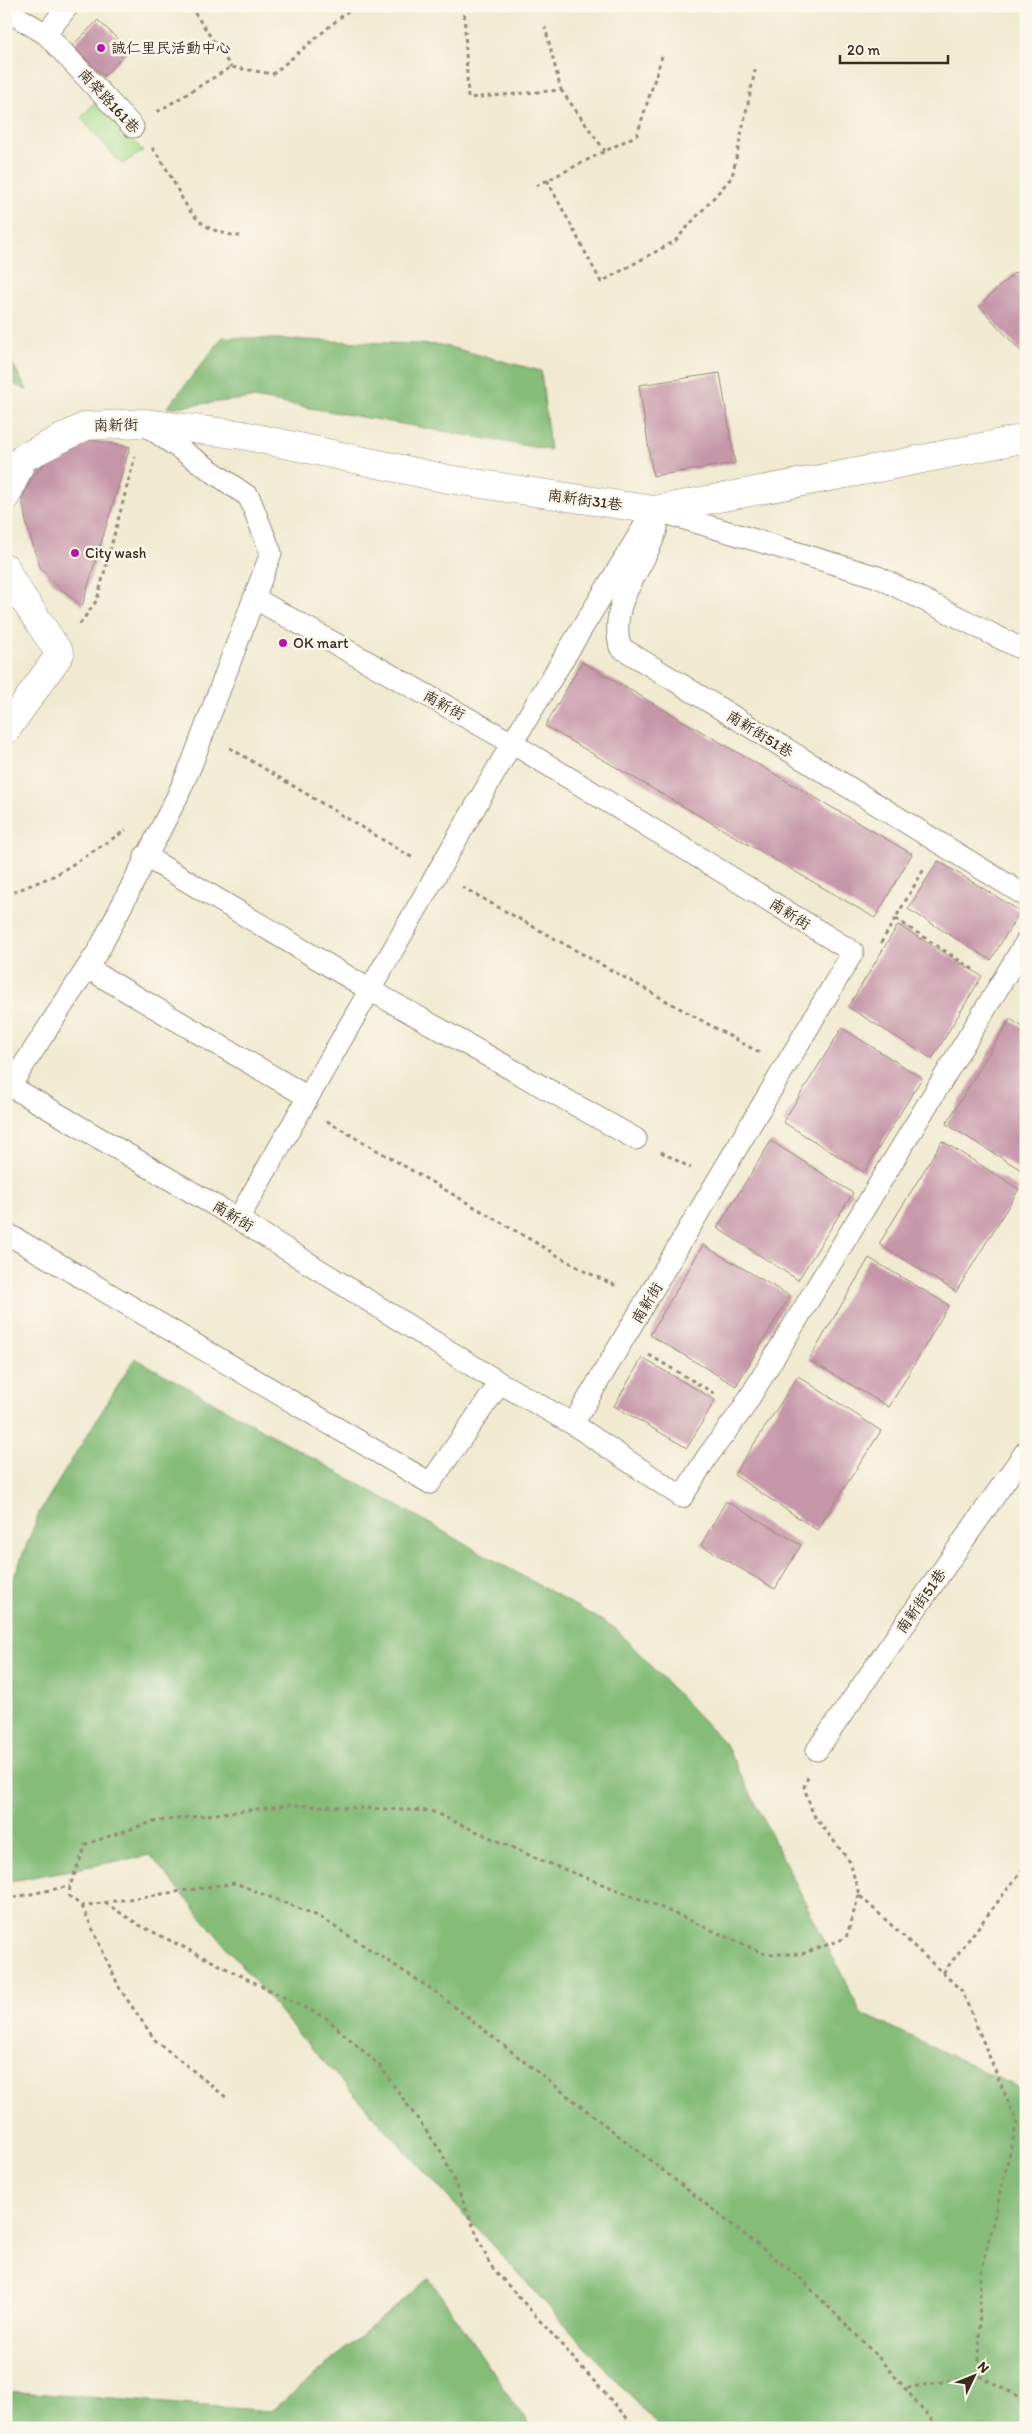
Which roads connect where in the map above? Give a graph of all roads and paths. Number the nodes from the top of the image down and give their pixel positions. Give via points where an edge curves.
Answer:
1 (68, 6) edge
2 (190, 6) edge
3 (354, 6) edge
4 (464, 6) edge
5 (6, 8) edge
6 (545, 27) dead end
7 (46, 34) junction
8 (663, 53) dead end
9 (756, 66) dead end
10 (231, 67) junction
11 (561, 90) junction
12 (133, 127) junction
13 (604, 152) junction
14 (547, 180) junction
15 (536, 186) dead end
16 (240, 236) dead end
17 (144, 423) junction
18 (1026, 438) edge
19 (6, 496) edge
20 (654, 510) junction
21 (6, 568) edge
22 (254, 598) junction
23 (1026, 652) edge
24 (60, 654) junction
25 (6, 730) edge
26 (512, 743) junction
27 (129, 828) dead end
28 (938, 844) junction
29 (146, 856) junction
30 (6, 894) edge
31 (1026, 896) edge
32 (896, 918) junction
33 (1026, 942) edge
34 (853, 952) junction
35 (87, 968) junction
36 (1000, 987) junction
37 (370, 990) junction
38 (308, 1097) junction
39 (636, 1139) joint
40 (718, 1182) junction
41 (238, 1218) junction
42 (6, 1233) edge
43 (648, 1300) junction
44 (625, 1340) junction
45 (500, 1383) junction
46 (742, 1410) junction
47 (573, 1424) junction
48 (1026, 1452) edge
49 (817, 1750) joint
50 (1026, 1865) edge
51 (70, 1886) junction
52 (859, 1895) junction
53 (6, 1899) edge
54 (104, 1902) junction
55 (82, 1906) junction
56 (943, 1973) junction
57 (227, 2098) dead end
58 (979, 2376) junction
59 (906, 2388) junction
60 (1026, 2400) edge
61 (636, 2428) edge
62 (939, 2428) edge

1 - 7 lane
2 - 10 path
3 - 10 path via 273,74
4 - 11 path via 468,98
5 - 7 lane, 南榮路161巷
6 - 11 path
7 - 12 lane, 南榮路161巷
8 - 13 path via 637,135
9 - 14 path via 732,177 675,241 601,282
10 - 12 path
11 - 13 path
12 - 16 path, 南榮路161巷 via 158,155 190,214 221,234
13 - 14 path
14 - 15 path
17 - 19 street, 南新街 via 86,426 30,454 23,458
17 - 20 street, 南新街31巷 via 243,436 448,479
17 - 22 lane, 南新街 via 249,497 271,553
17 - 24 path via 97,600
18 - 20 street, 南新街31巷
20 - 23 lane via 878,577
20 - 26 lane
20 - 28 lane, 南新街51巷 via 657,530 620,604 616,632 620,647
21 - 24 street
22 - 26 lane, 南新街
22 - 29 lane, 南新街 via 192,763
24 - 25 street
26 - 34 lane, 南新街
26 - 37 lane
27 - 30 path via 56,875
28 - 31 lane, 南新街51巷
28 - 32 path
29 - 35 lane, 南新街
29 - 37 lane
32 - 34 path via 869,963
32 - 36 path
33 - 36 lane, 南新街
34 - 40 lane, 南新街
35 - 38 lane
35 - 41 lane, 南新街 via 10,1086
36 - 46 lane, 南新街
37 - 38 lane
37 - 39 lane
38 - 41 lane
38 - 43 path via 327,1121 586,1272
39 - 40 path
40 - 43 lane, 南新街
41 - 45 lane, 南新街
42 - 45 lane via 430,1483
43 - 44 lane, 南新街
44 - 46 path
44 - 47 lane, 南新街
45 - 47 lane, 南新街
46 - 47 lane, 南新街 via 682,1497
48 - 49 lane, 南新街51巷
49 - 52 path via 804,1787 813,1814 850,1862
50 - 56 path
51 - 52 path via 86,1844 152,1822 288,1805 431,1811 765,1954 802,1954 846,1938
51 - 53 path
51 - 55 path via 69,1896
52 - 56 path
54 - 55 path
54 - 59 path via 235,1883 318,1916 433,1990 800,2278
54 - 61 path via 140,1926 326,2018 380,2065 442,2153 490,2265
55 - 57 path via 120,1989 156,2040
56 - 58 path via 962,1990 1017,2123 980,2276
58 - 59 path
58 - 60 path
59 - 62 path

